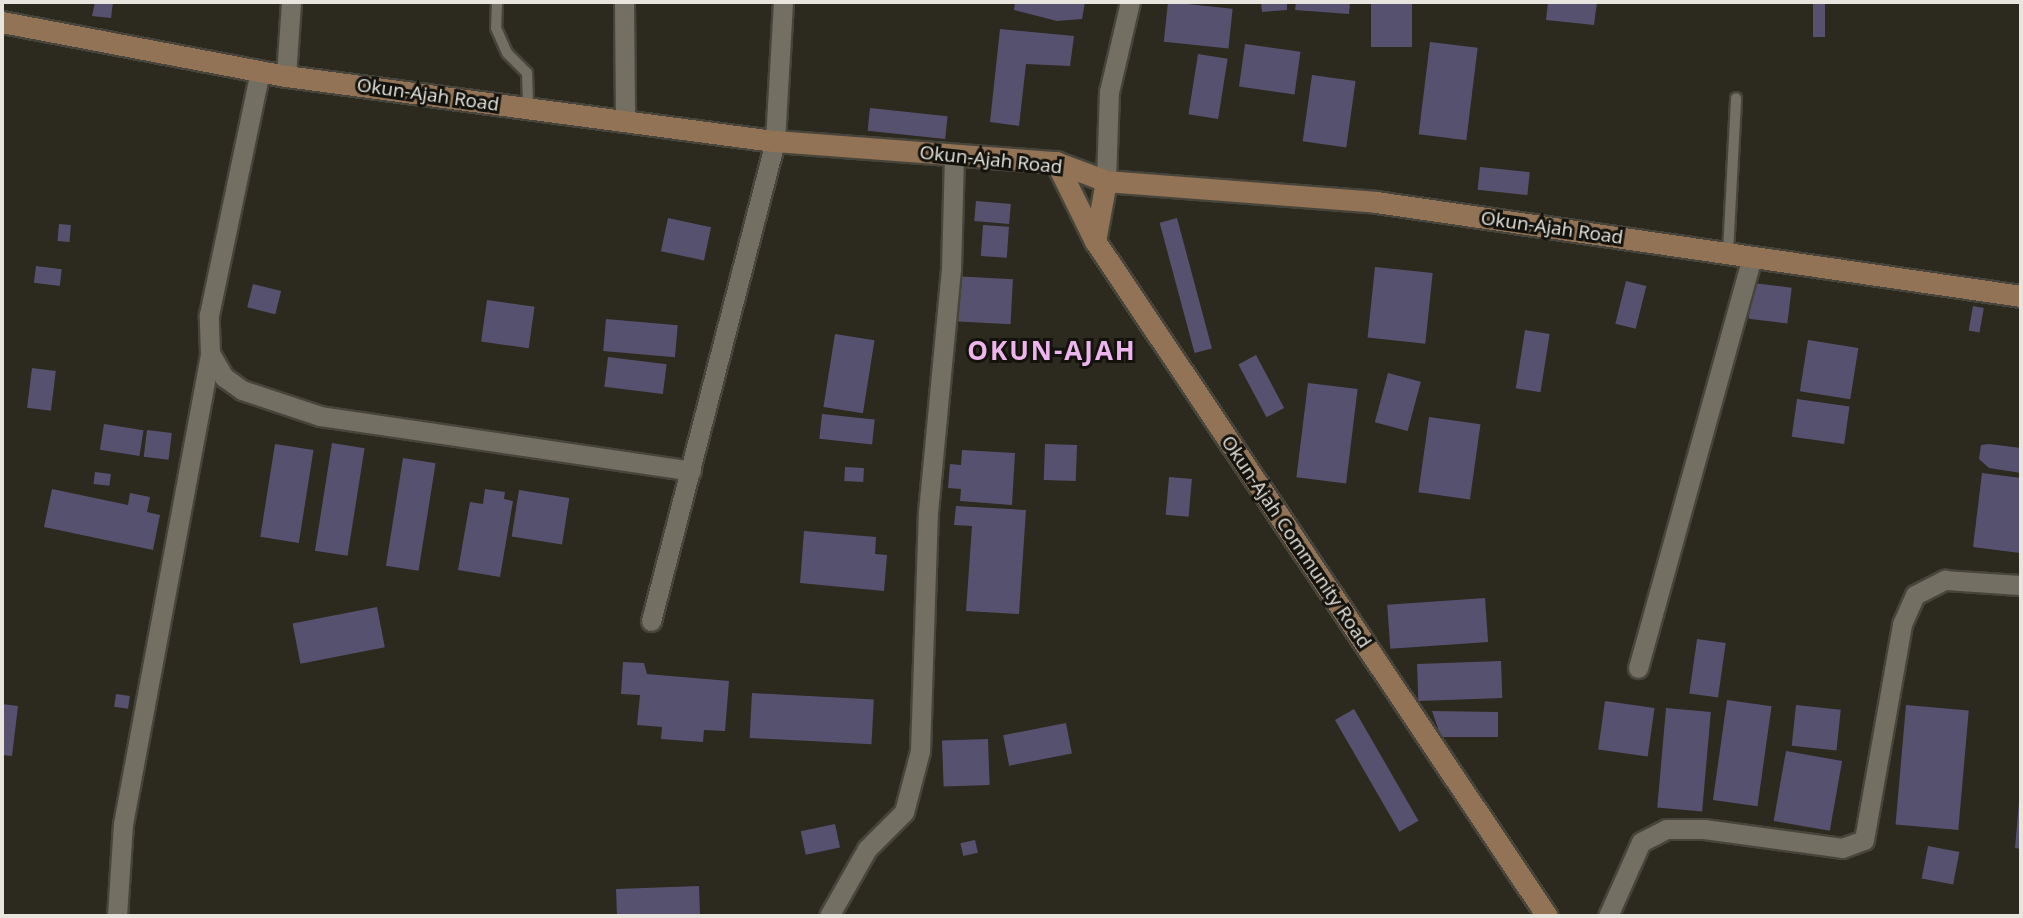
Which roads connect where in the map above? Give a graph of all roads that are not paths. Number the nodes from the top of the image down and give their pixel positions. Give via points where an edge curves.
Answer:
1 (291, 2) edge
2 (497, 2) edge
3 (624, 2) edge
4 (783, 2) edge
5 (1130, 2) edge
6 (2, 22) edge
7 (260, 71) junction
8 (286, 76) junction
9 (1736, 98) dead end
10 (528, 108) junction
11 (625, 121) junction
12 (775, 141) junction
13 (954, 154) junction
14 (1056, 162) junction
15 (1107, 181) junction
16 (1096, 241) junction
17 (1728, 254) junction
18 (1752, 258) junction
19 (2021, 296) edge
20 (210, 353) junction
21 (691, 471) junction
22 (2021, 585) edge
23 (651, 621) dead end
24 (1638, 668) dead end
25 (117, 916) edge
26 (829, 916) edge
27 (1546, 916) edge
28 (1608, 916) edge

1 - 8 street
2 - 10 lane via 496,28 507,53 527,73
3 - 11 street
4 - 12 street
5 - 15 street via 1109,92
6 - 7 street, Okun-Ajah Road
7 - 8 street, Okun-Ajah Road
7 - 20 street via 209,315
8 - 10 street, Okun-Ajah Road
9 - 17 lane
10 - 11 street, Okun-Ajah Road
11 - 12 street, Okun-Ajah Road
12 - 13 street, Okun-Ajah Road
12 - 21 street
13 - 14 street, Okun-Ajah Road
13 - 26 street via 951,270 928,512 920,751 904,812 867,849
14 - 15 street, Okun-Ajah Road
14 - 16 street, Okun-Ajah Community Road
15 - 16 street
15 - 17 street, Okun-Ajah Road via 1376,202
16 - 27 street, Okun-Ajah Community Road
17 - 18 street, Okun-Ajah Road
18 - 19 street, Okun-Ajah Road
18 - 24 street
20 - 21 street via 223,377 242,390 320,416
20 - 25 street via 123,824
21 - 23 street
22 - 28 street via 1945,580 1915,594 1902,624 1864,840 1842,848 1704,829 1666,829 1641,842

